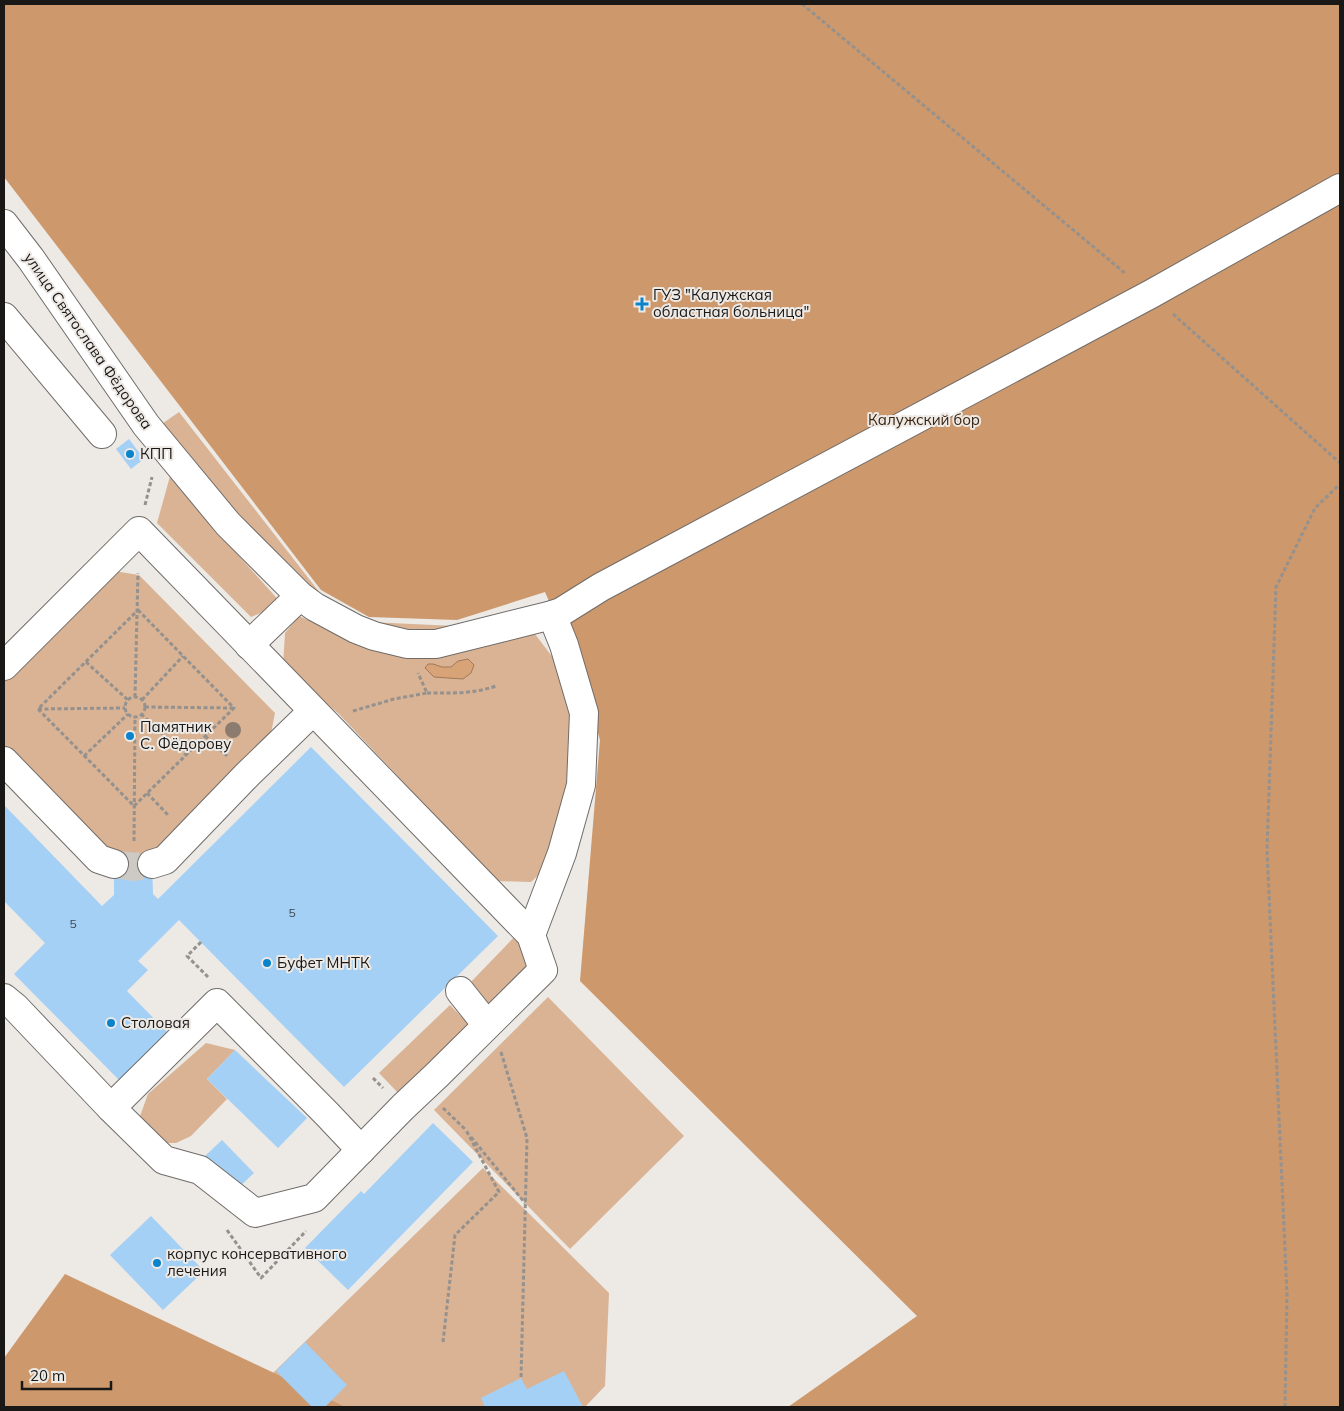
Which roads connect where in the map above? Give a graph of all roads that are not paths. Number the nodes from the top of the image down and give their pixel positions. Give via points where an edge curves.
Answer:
1 (1340, 188) edge
2 (4, 224) edge
3 (4, 317) edge
4 (102, 434) dead end
5 (300, 596) junction
6 (552, 615) junction
7 (249, 644) junction
8 (4, 666) edge
9 (313, 711) junction
10 (4, 762) edge
11 (114, 864) tunnel mouth
12 (152, 864) tunnel mouth
13 (531, 935) junction
14 (460, 991) dead end
15 (4, 998) edge
16 (487, 1025) junction
17 (111, 1108) junction
18 (361, 1150) junction

1 - 6 street, улица Святослава Фёдорова via 1150,294
2 - 5 street, улица Святослава Фёдорова via 146,425 228,524
3 - 4 street
5 - 6 street, улица Святослава Фёдорова via 315,608 356,629 407,644 436,644
5 - 7 street
6 - 13 street via 584,713 581,785 562,853
7 - 8 street via 139,530
7 - 9 street
9 - 12 street via 166,860
9 - 13 street
10 - 11 street via 99,859
13 - 16 street via 543,970
14 - 16 street
15 - 17 street
16 - 18 street
17 - 18 street via 164,1160 200,1170 255,1213 314,1198
17 - 18 street via 217,1003

